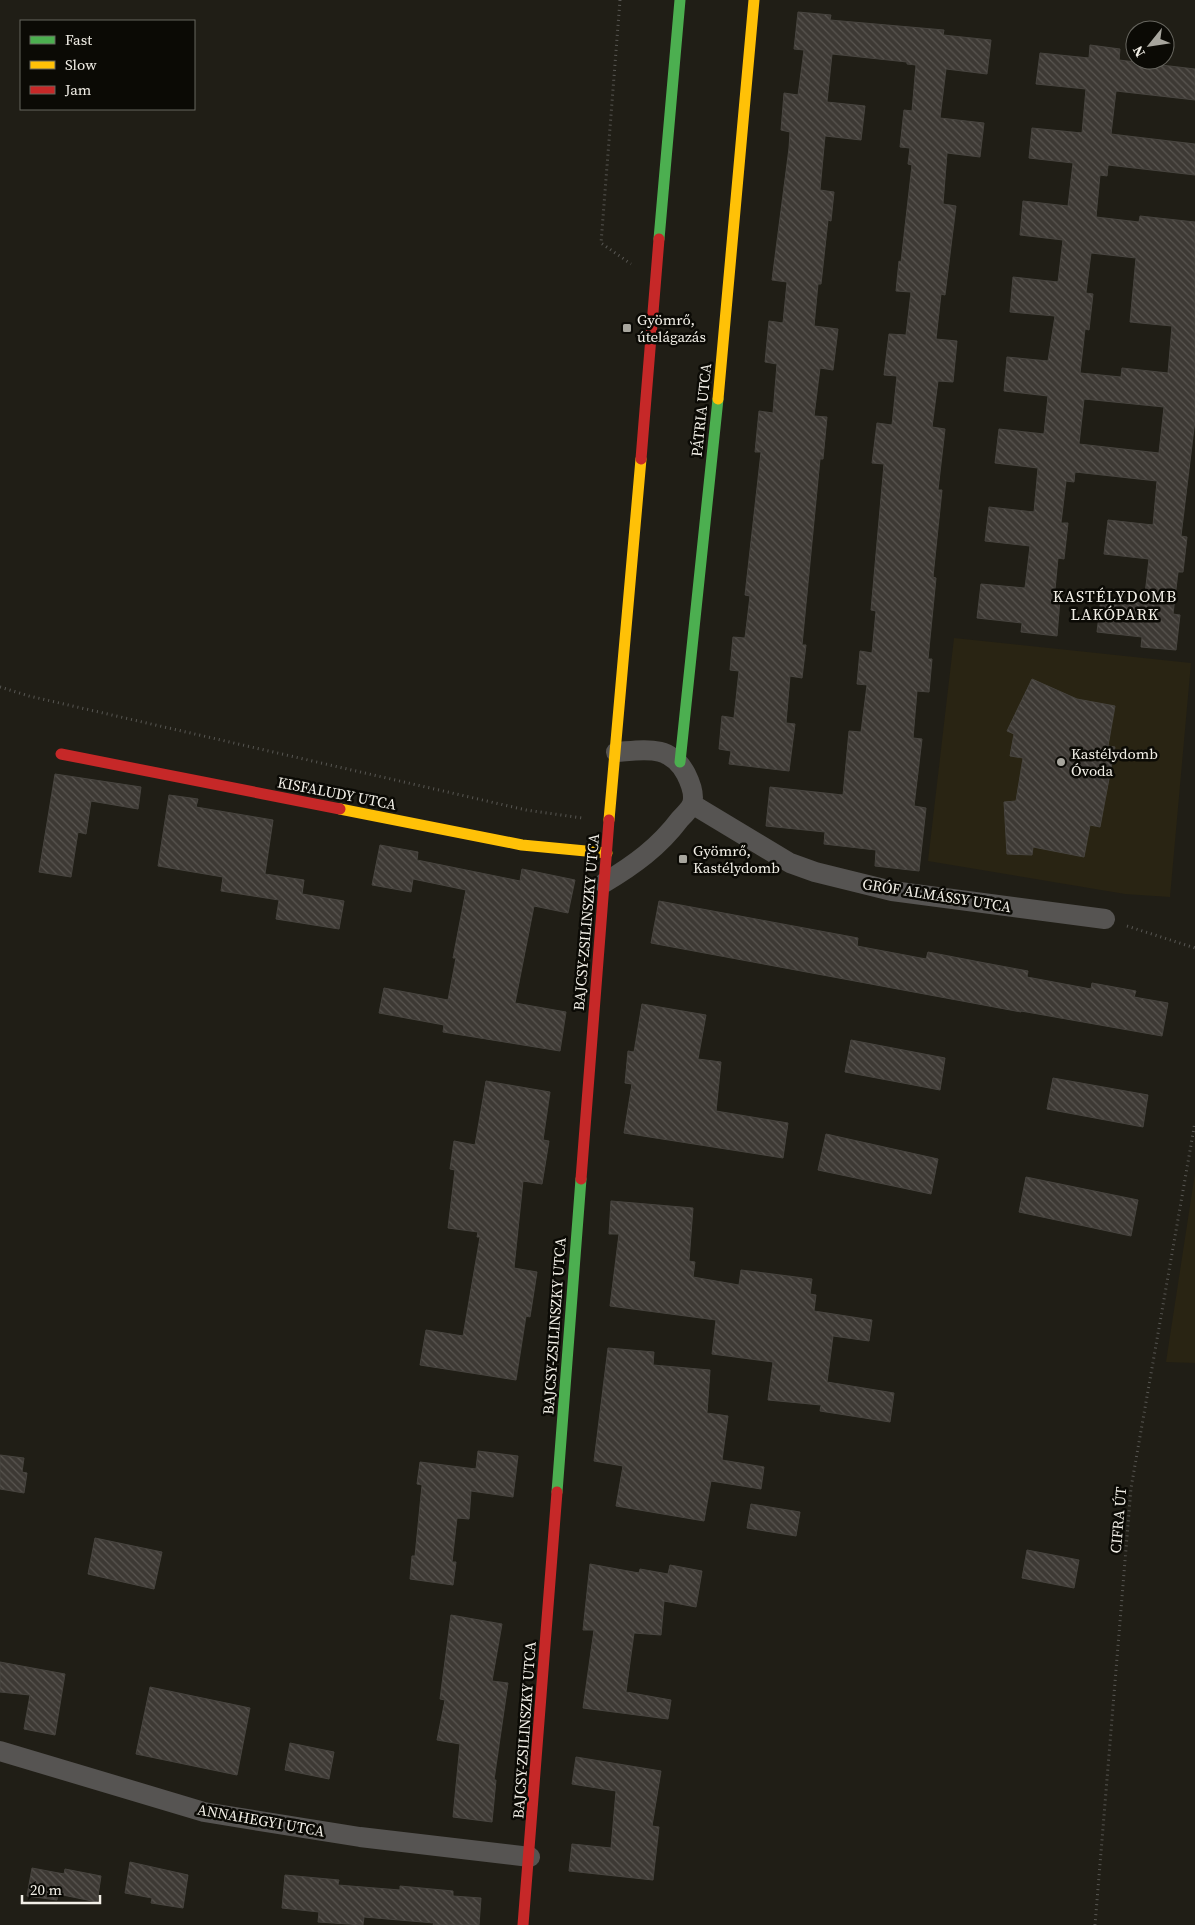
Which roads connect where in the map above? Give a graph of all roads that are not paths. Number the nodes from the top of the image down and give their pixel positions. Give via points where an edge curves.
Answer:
1 (680, 0) edge
2 (754, 0) edge
3 (616, 752) junction
4 (61, 754) dead end
5 (680, 762) junction
6 (692, 804) junction
7 (607, 853) junction
8 (604, 883) junction
9 (1105, 919) road end
10 (0, 1750) edge
11 (530, 1858) junction
12 (524, 1925) edge

1 - 3 main road, BAJCSY-ZSILINSZKY UTCA
2 - 5 main road, PÁTRIA UTCA via 727,310
3 - 5 street via 658,750
3 - 7 main road, BAJCSY-ZSILINSZKY UTCA
4 - 7 main road, KISFALUDY UTCA via 522,844
5 - 6 street via 689,780
6 - 8 street via 668,835 641,860
6 - 9 street, GRÓF ALMÁSSY UTCA via 790,863 815,872 892,891
7 - 8 main road, BAJCSY-ZSILINSZKY UTCA
8 - 11 main road, BAJCSY-ZSILINSZKY UTCA
10 - 11 street, ANNAHEGYI UTCA via 204,1812 360,1837
11 - 12 main road, BAJCSY-ZSILINSZKY UTCA

